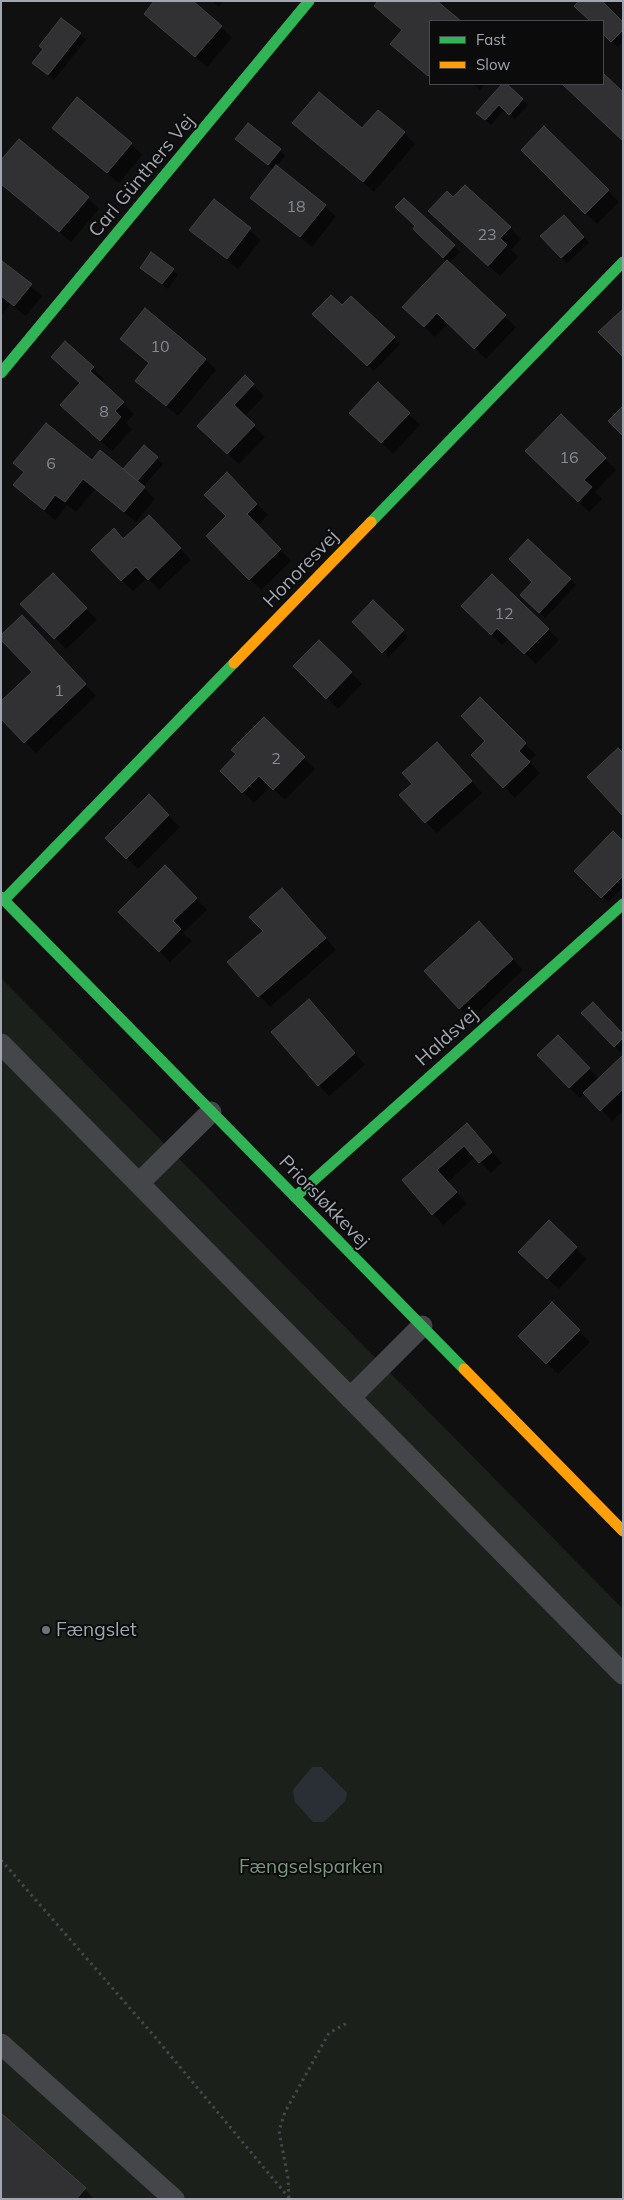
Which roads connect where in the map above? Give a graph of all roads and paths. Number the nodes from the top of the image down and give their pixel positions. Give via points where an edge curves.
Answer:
1 (310, 1) edge
2 (623, 262) edge
3 (1, 373) edge
4 (3, 899) edge
5 (623, 904) edge
6 (4, 1048) edge
7 (211, 1112) junction
8 (139, 1183) junction
9 (295, 1197) junction
10 (422, 1326) junction
11 (350, 1398) junction
12 (623, 1531) edge
13 (623, 1674) edge
14 (1, 1860) edge
15 (349, 2022) dead end
16 (1, 2044) edge
17 (289, 2198) edge
18 (174, 2199) edge

1 - 3 street, Carl Günthers Vej
2 - 4 street, Honoresvej
4 - 7 street, Priorsløkkevej
5 - 9 street, Haldsvej
6 - 8 lane
7 - 8 lane
7 - 9 street, Priorsløkkevej
8 - 11 lane
9 - 10 street, Priorsløkkevej
10 - 11 lane
10 - 12 street, Priorsløkkevej
11 - 13 lane
14 - 17 path
15 - 17 path via 329,2033 285,2112 279,2131
16 - 18 lane

